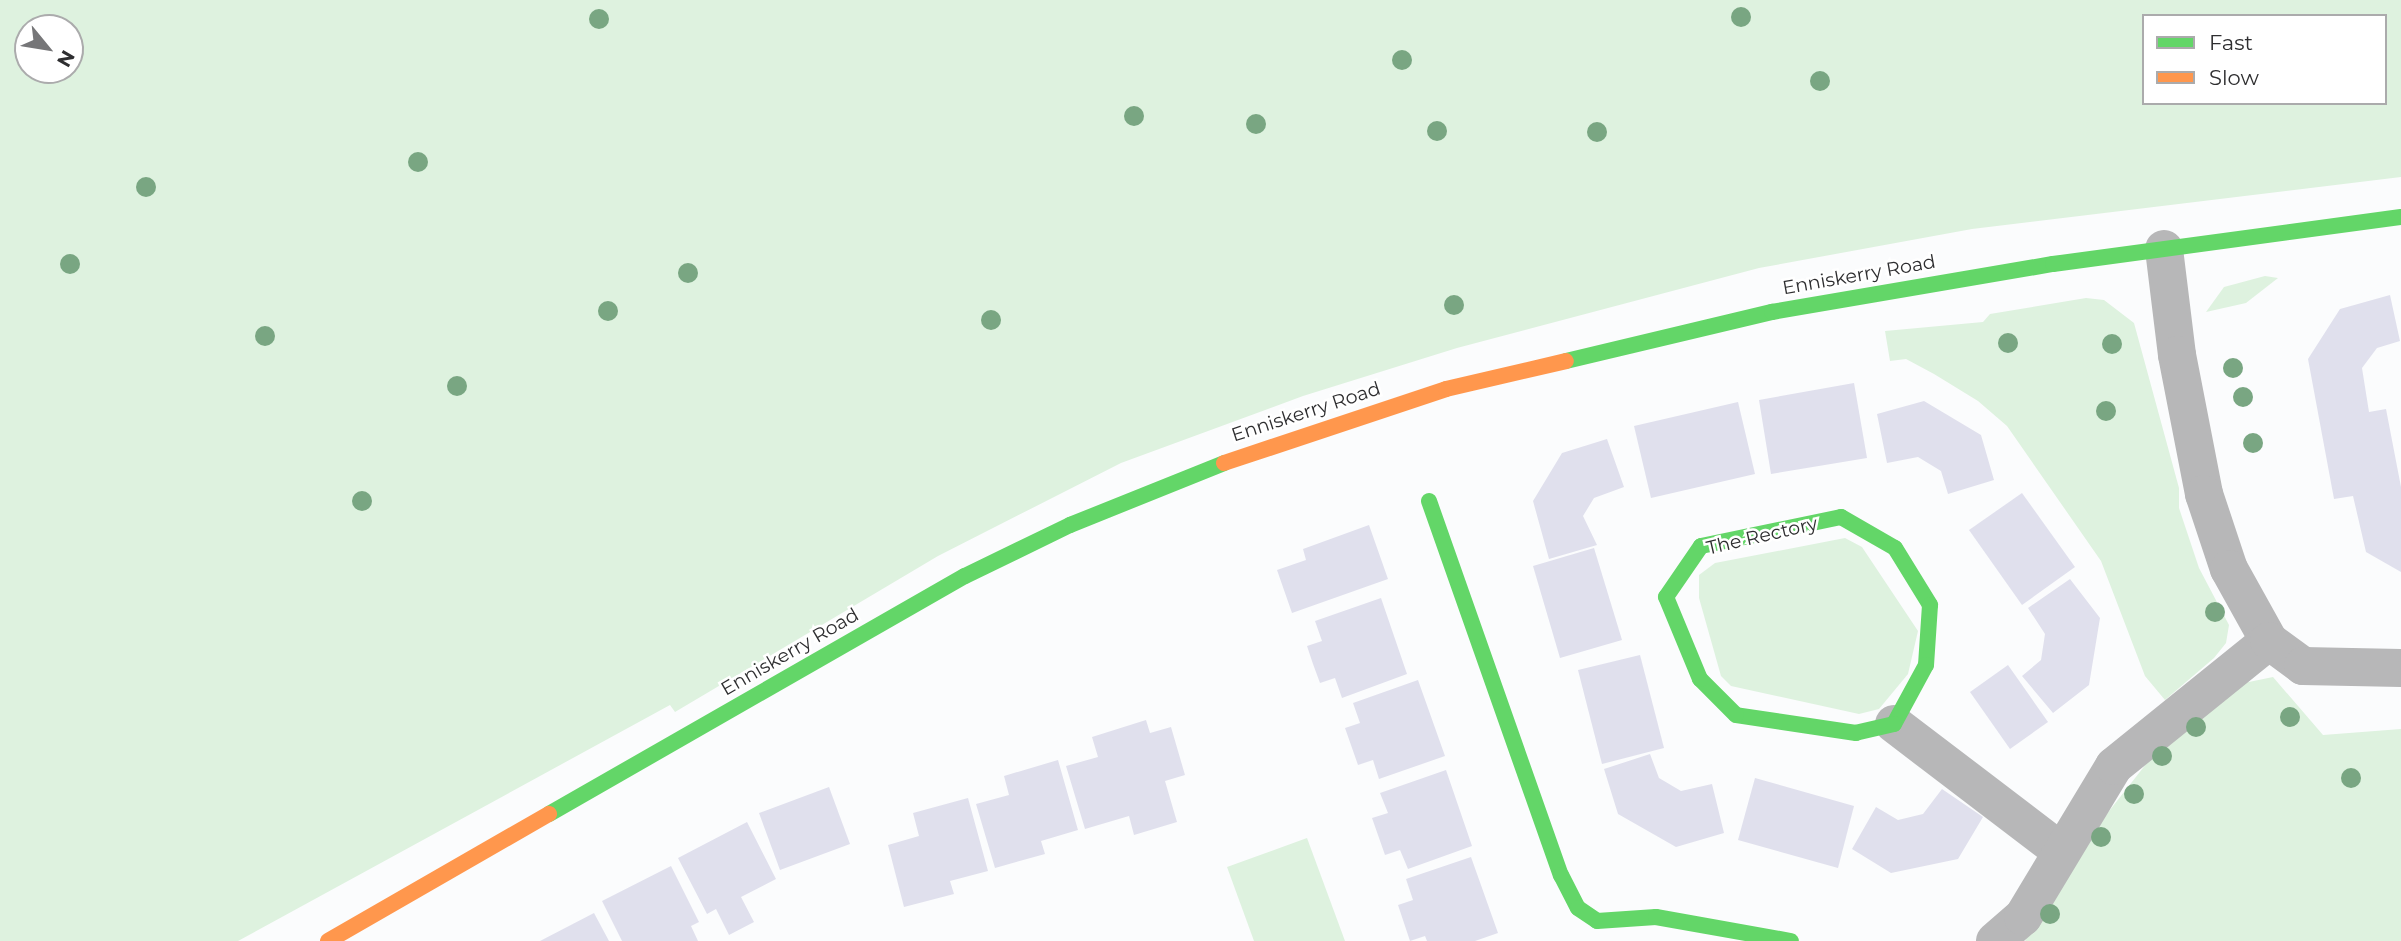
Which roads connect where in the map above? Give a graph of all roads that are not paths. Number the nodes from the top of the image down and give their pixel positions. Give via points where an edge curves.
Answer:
1 (2401, 217) edge
2 (2164, 249) junction
3 (1429, 501) dead end
4 (2269, 641) junction
5 (2401, 668) edge
6 (1894, 724) junction
7 (2061, 851) junction
8 (328, 941) edge
9 (1791, 941) edge
10 (1995, 941) edge

1 - 2 main road, Enniskerry Road
2 - 4 street via 2204,494 2229,569
2 - 8 main road, Enniskerry Road via 1893,289 1652,338 1446,389 1250,452 1070,525 965,576
3 - 9 main road via 1561,876 1578,908 1597,921 1656,917
4 - 5 street via 2303,666
4 - 7 street via 2114,766
6 - 6 main road, The Rectory via 1926,665 1930,605 1895,548 1841,517 1700,547 1666,597 1700,679 1736,715 1856,733
6 - 7 street
7 - 10 street via 2023,917

